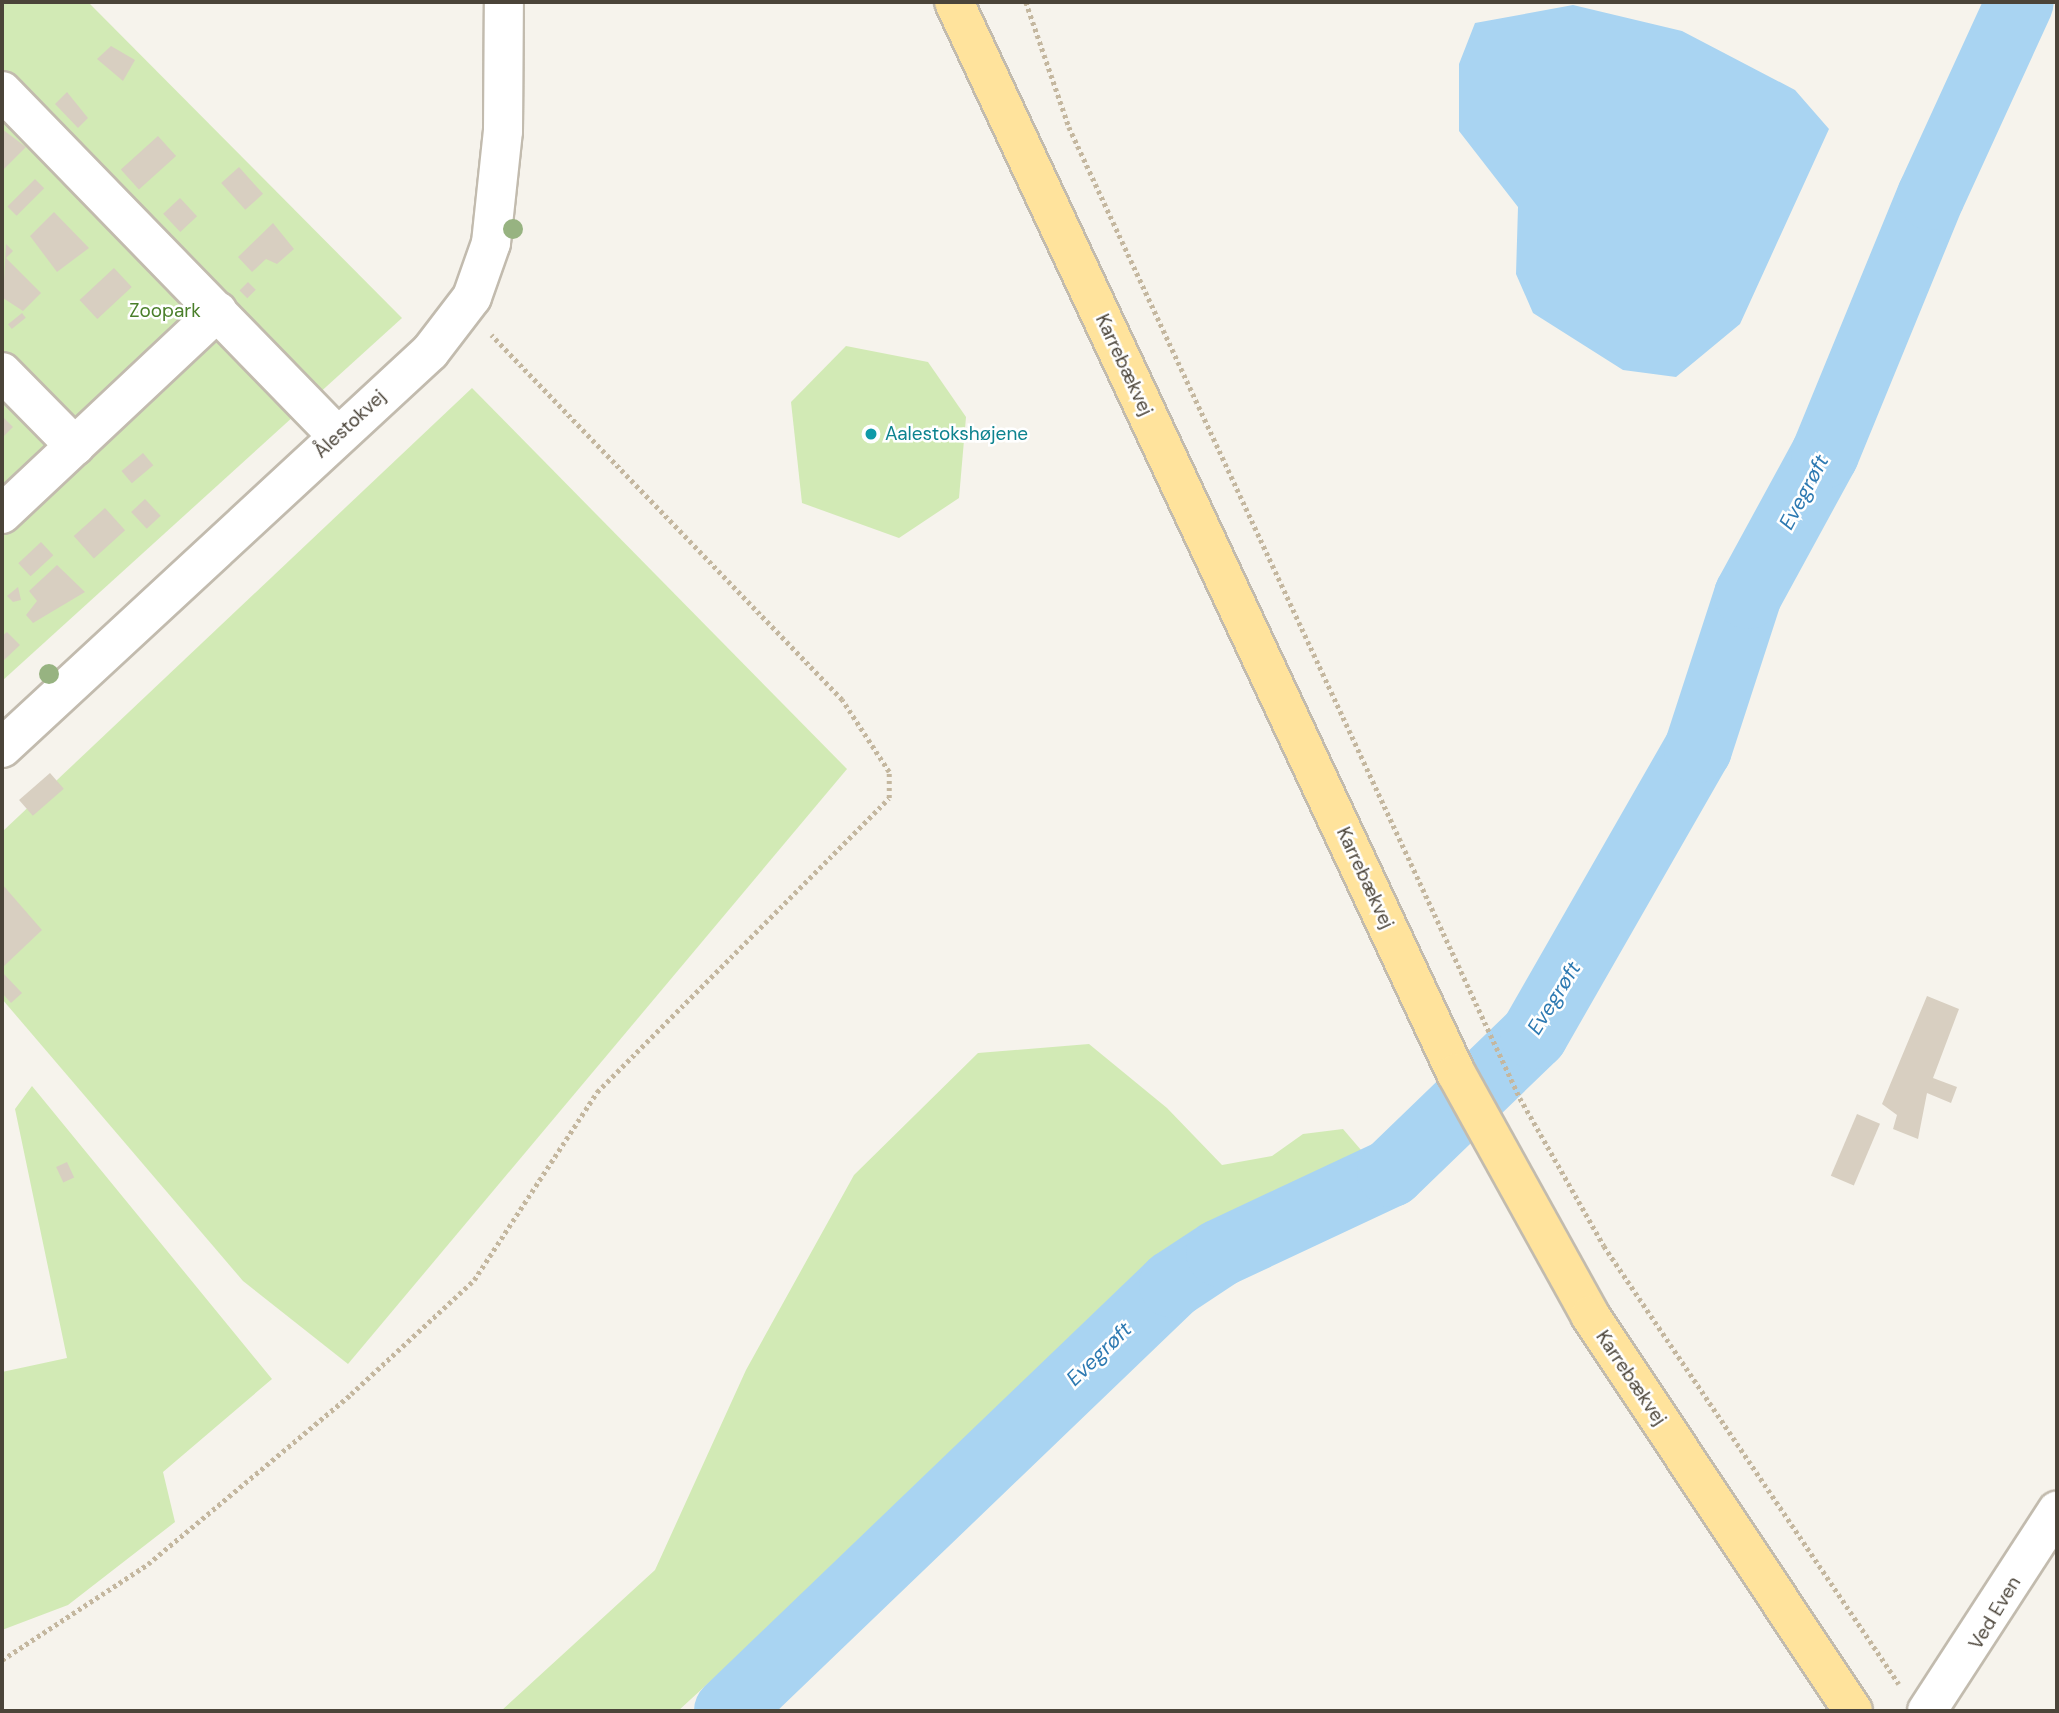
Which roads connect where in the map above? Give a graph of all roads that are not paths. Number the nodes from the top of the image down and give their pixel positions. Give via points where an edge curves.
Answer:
1 (504, 2) edge
2 (954, 2) edge
3 (2, 91) edge
4 (218, 311) junction
5 (2, 372) edge
6 (337, 436) junction
7 (75, 446) junction
8 (2, 514) edge
9 (2, 748) edge
10 (2057, 1511) edge
11 (1915, 1700) edge
12 (1853, 1711) edge

1 - 6 street, Ålestokvej via 503,131 491,243 464,307 430,352
2 - 12 main road, Karrebækvej via 1480,1119 1590,1315
3 - 4 street
4 - 6 street
4 - 7 street
5 - 7 street
6 - 9 street, Ålestokvej
7 - 8 street
10 - 11 street, Ved Even

